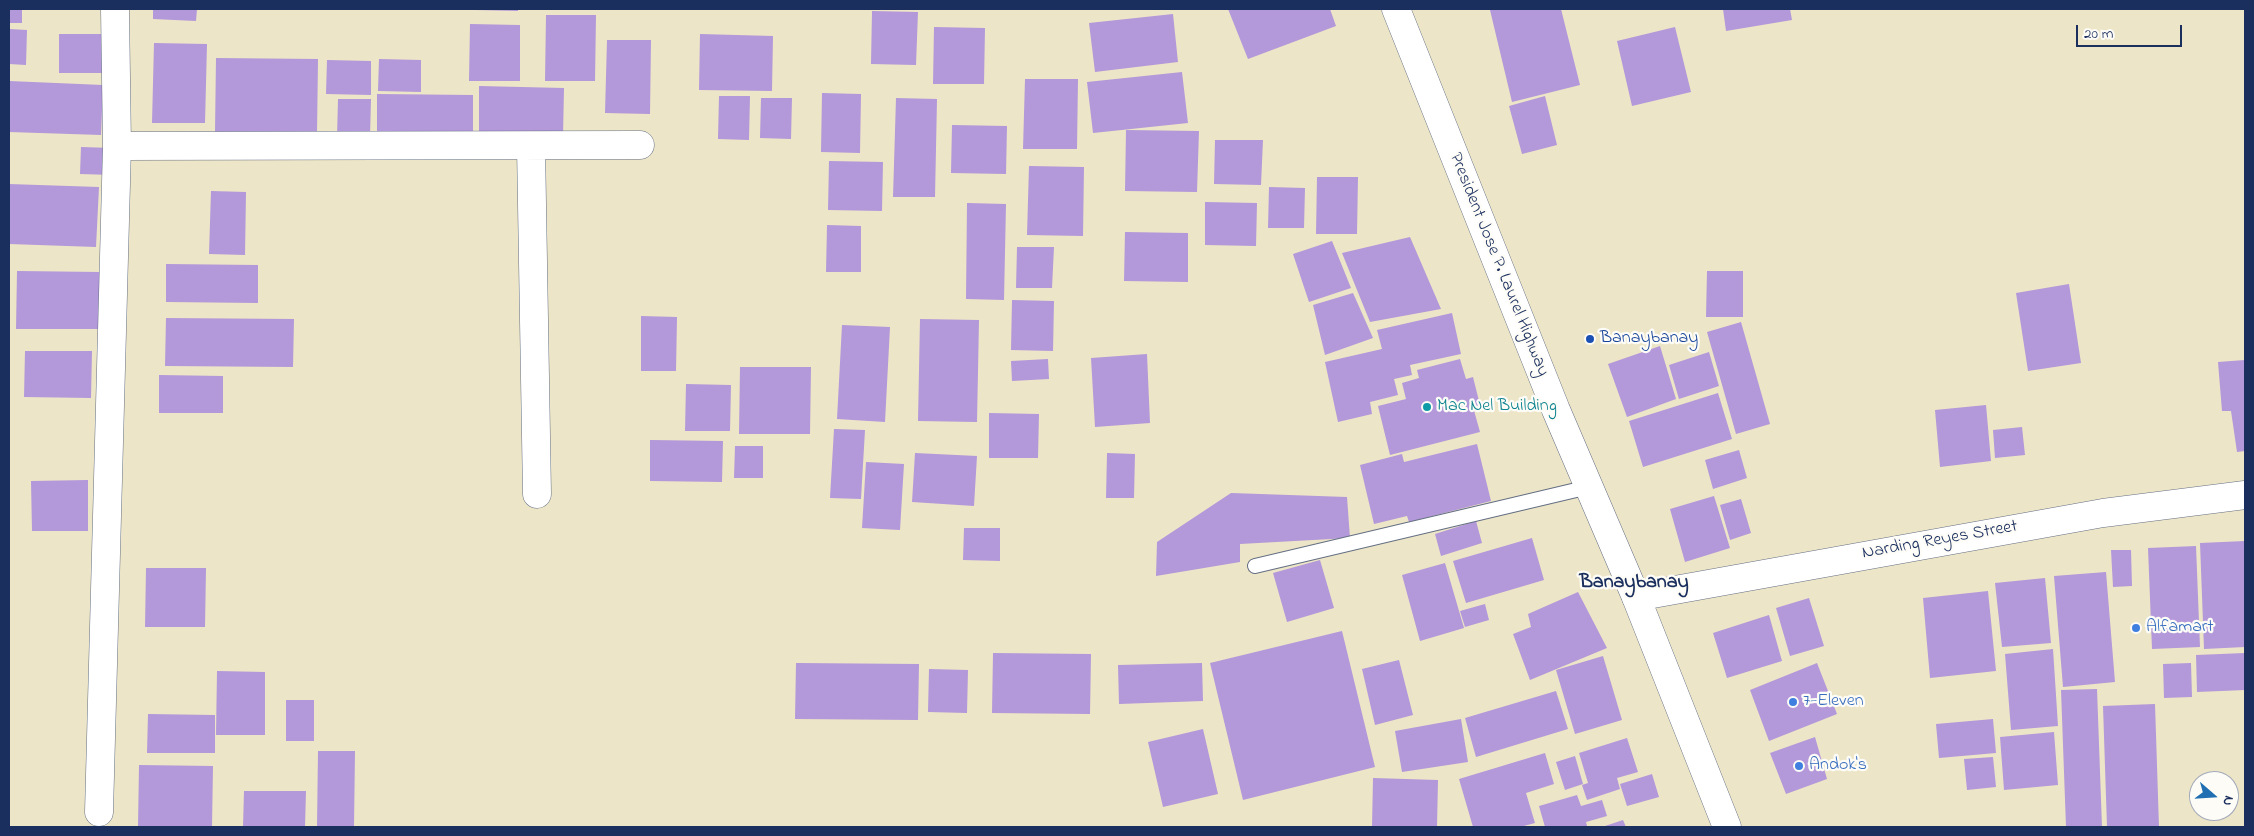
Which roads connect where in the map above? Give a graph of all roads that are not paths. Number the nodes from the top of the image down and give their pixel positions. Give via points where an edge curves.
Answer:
1 (115, 9) edge
2 (1396, 9) edge
3 (640, 145) dead end
4 (118, 146) junction
5 (531, 146) junction
6 (1589, 487) junction
7 (537, 494) dead end
8 (2245, 496) edge
9 (1255, 566) dead end
10 (1636, 598) junction
11 (99, 812) dead end
12 (1727, 827) edge

1 - 4 main road
2 - 6 main road, President Jose P. Laurel Highway
3 - 5 main road
4 - 5 main road
4 - 11 main road
5 - 7 main road
6 - 9 lane
6 - 10 main road, President Jose P. Laurel Highway
8 - 10 main road, Narding Reyes Street via 2093,514
10 - 12 main road, President Jose P. Laurel Highway

